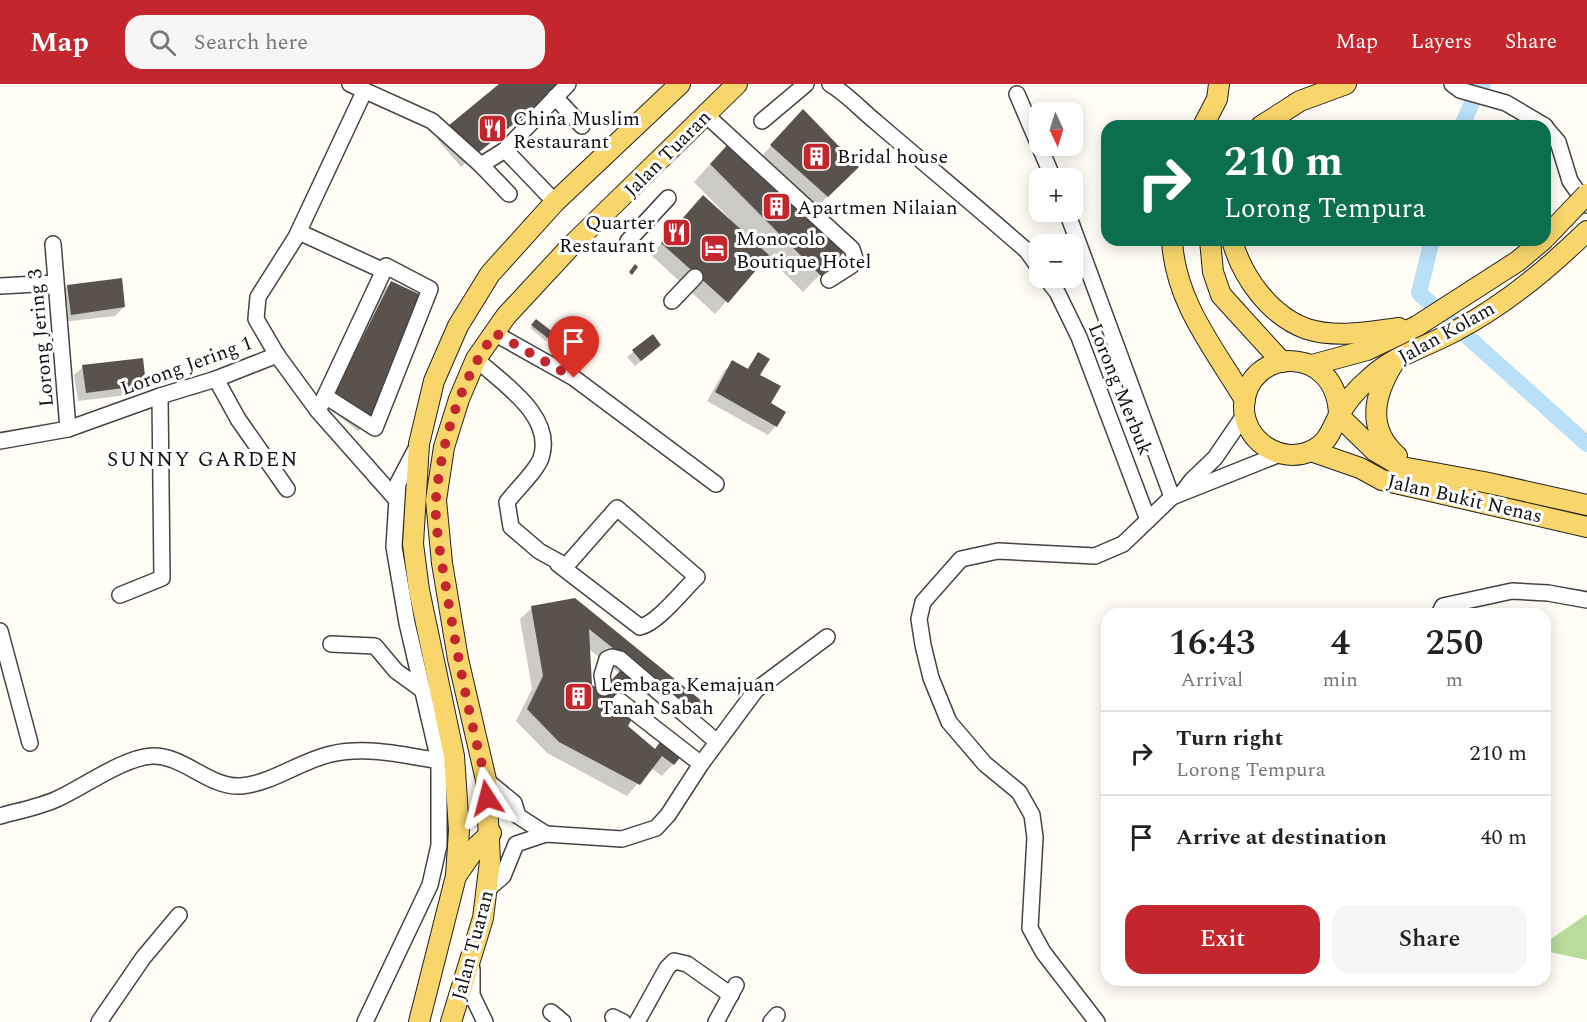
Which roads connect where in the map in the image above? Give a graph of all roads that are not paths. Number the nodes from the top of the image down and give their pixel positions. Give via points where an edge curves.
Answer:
1 (350, 84) edge
2 (568, 84) edge
3 (680, 84) edge
4 (736, 84) edge
5 (806, 84) edge
6 (830, 84) edge
7 (1219, 84) edge
8 (1346, 84) edge
9 (1456, 87) edge
10 (364, 92) junction
11 (1017, 94) dead end
12 (555, 97) junction
13 (706, 115) junction
14 (1206, 120) edge
15 (1270, 120) edge
16 (1534, 120) edge
17 (762, 121) dead end
18 (582, 126) dead end
19 (1551, 134) edge
20 (505, 150) junction
21 (481, 165) junction
22 (1049, 168) edge
23 (510, 194) dead end
24 (1587, 194) edge
25 (668, 198) dead end
26 (555, 202) junction
27 (1587, 205) edge
28 (1071, 222) edge
29 (1587, 231) edge
30 (299, 232) junction
31 (1551, 232) edge
32 (628, 241) dead end
33 (53, 244) dead end
34 (1172, 246) edge
35 (1211, 246) edge
36 (1234, 246) edge
37 (1536, 246) edge
38 (1029, 254) edge
39 (384, 271) junction
40 (695, 278) dead end
41 (829, 279) dead end
42 (55, 283) junction
43 (0, 286) edge
44 (1054, 288) edge
45 (672, 301) dead end
46 (495, 333) junction
47 (1369, 341) junction
48 (277, 355) junction
49 (476, 359) junction
50 (1282, 362) junction
51 (1312, 365) junction
52 (216, 379) junction
53 (1374, 385) junction
54 (160, 396) junction
55 (325, 396) junction
56 (1245, 407) junction
57 (318, 411) junction
58 (1339, 416) junction
59 (68, 429) junction
60 (0, 441) edge
61 (419, 444) junction
62 (1311, 451) junction
63 (1280, 454) junction
64 (1424, 470) junction
65 (716, 484) dead end
66 (287, 489) dead end
67 (1178, 494) junction
68 (395, 498) junction
69 (1587, 505) edge
70 (1148, 520) junction
71 (1587, 527) edge
72 (558, 564) junction
73 (120, 595) dead end
74 (1587, 600) edge
75 (1442, 608) edge
76 (0, 631) edge
77 (827, 637) dead end
78 (331, 644) dead end
79 (604, 688) dead end
80 (425, 692) junction
81 (620, 701) dead end
82 (717, 742) junction
83 (30, 743) dead end
84 (439, 760) junction
85 (701, 764) junction
86 (486, 780) junction
87 (0, 816) edge
88 (490, 833) junction
89 (546, 834) junction
90 (456, 876) junction
91 (488, 889) junction
92 (179, 915) dead end
93 (471, 954) junction
94 (99, 1022) edge
95 (365, 1022) edge
96 (419, 1022) edge
97 (451, 1022) edge
98 (485, 1022) edge
99 (637, 1022) edge
100 (716, 1022) edge
101 (1097, 1022) edge

1 - 10 street
2 - 12 street
3 - 26 main road, Jalan Tuaran
4 - 13 main road, Jalan Tuaran
5 - 17 street
6 - 38 street
7 - 14 main road via 1217,99
8 - 15 main road via 1300,101
9 - 16 street via 1492,98
10 - 21 street via 432,121
10 - 30 street
11 - 22 street
12 - 18 street
12 - 20 street
13 - 41 street via 852,249 855,258 851,266
13 - 46 main road, Jalan Tuaran via 571,246
19 - 27 street via 1570,181
20 - 21 street
20 - 26 street
21 - 23 street
24 - 31 main road, Jalan Kolam, bridge
25 - 32 street
26 - 61 main road, Jalan Tuaran via 490,274 458,326 434,381
28 - 67 street
29 - 53 main road, Jalan Kolam via 1512,294 1459,329 1396,359
30 - 39 street
30 - 48 street via 258,297 256,319
33 - 42 street, Lorong Jering 3
34 - 56 main road via 1185,301
35 - 50 main road via 1213,272 1221,295
36 - 47 main road via 1245,273 1261,296 1280,313 1307,329
37 - 47 main road, Jalan Kolam via 1417,326
39 - 55 street
39 - 55 street via 386,266 430,289 375,428
40 - 45 street
42 - 43 street
42 - 59 street, Lorong Jering 3
44 - 70 street, Lorong Merbuk via 1079,337
46 - 49 main road, Jalan Tuaran
46 - 65 street via 574,378
47 - 51 main road, Jalan Kolam
48 - 52 street, Lorong Jering 1
48 - 57 street, Lorong Jering 1
49 - 72 street via 532,411 543,446 540,460 507,502 511,527
49 - 86 main road, Jalan Tuaran via 444,447 436,500 458,659
50 - 51 main road
50 - 56 main road via 1255,378
51 - 58 main road via 1334,386
52 - 54 street, Lorong Jering 1
52 - 66 street via 237,420
53 - 58 main road
53 - 64 main road via 1380,436 1397,456
54 - 59 street, Lorong Jering 1
54 - 73 street via 162,578
55 - 57 street
56 - 63 main road via 1254,437
56 - 67 street via 1215,458
57 - 68 street, Lorong Jering 1
58 - 62 main road via 1324,442
58 - 64 main road, Jalan Bukit Nenas via 1388,461
59 - 60 street, Lorong Jering 1
61 - 68 street via 398,483
61 - 90 main road, Jalan Tuaran via 413,544 454,756 459,806
62 - 63 main road
62 - 71 main road, Jalan Bukit Nenas via 1382,480
63 - 67 street
64 - 69 main road, Jalan Bukit Nenas
67 - 70 street
68 - 80 street via 394,547 407,623
70 - 101 street via 1123,544 1095,556 998,551 961,559 923,602 919,619 931,678 949,722 985,764 1019,792 1032,815 1035,837 1030,928 1043,952
72 - 72 street via 566,566 617,508 697,577 656,618 640,627
74 - 75 street via 1512,591
76 - 83 street
77 - 82 street via 756,690
78 - 80 street via 375,646 396,671
79 - 82 street via 602,675 607,659 620,659
80 - 84 street
81 - 85 street
82 - 85 street
84 - 87 street via 369,750 331,754 240,786 221,783 177,762 151,756 130,761 55,800
84 - 95 street via 439,845 430,885
85 - 89 street via 656,828 622,839
86 - 88 main road, Jalan Tuaran
86 - 89 street via 514,803 518,816
88 - 90 main road
88 - 91 main road, Jalan Tuaran
89 - 91 street via 516,844 503,876
90 - 96 main road, Jalan Tuaran
91 - 93 main road, Jalan Tuaran
92 - 94 street via 143,958
93 - 97 main road, Jalan Tuaran
93 - 98 street via 472,995
99 - 100 street via 674,961 687,964 733,990

